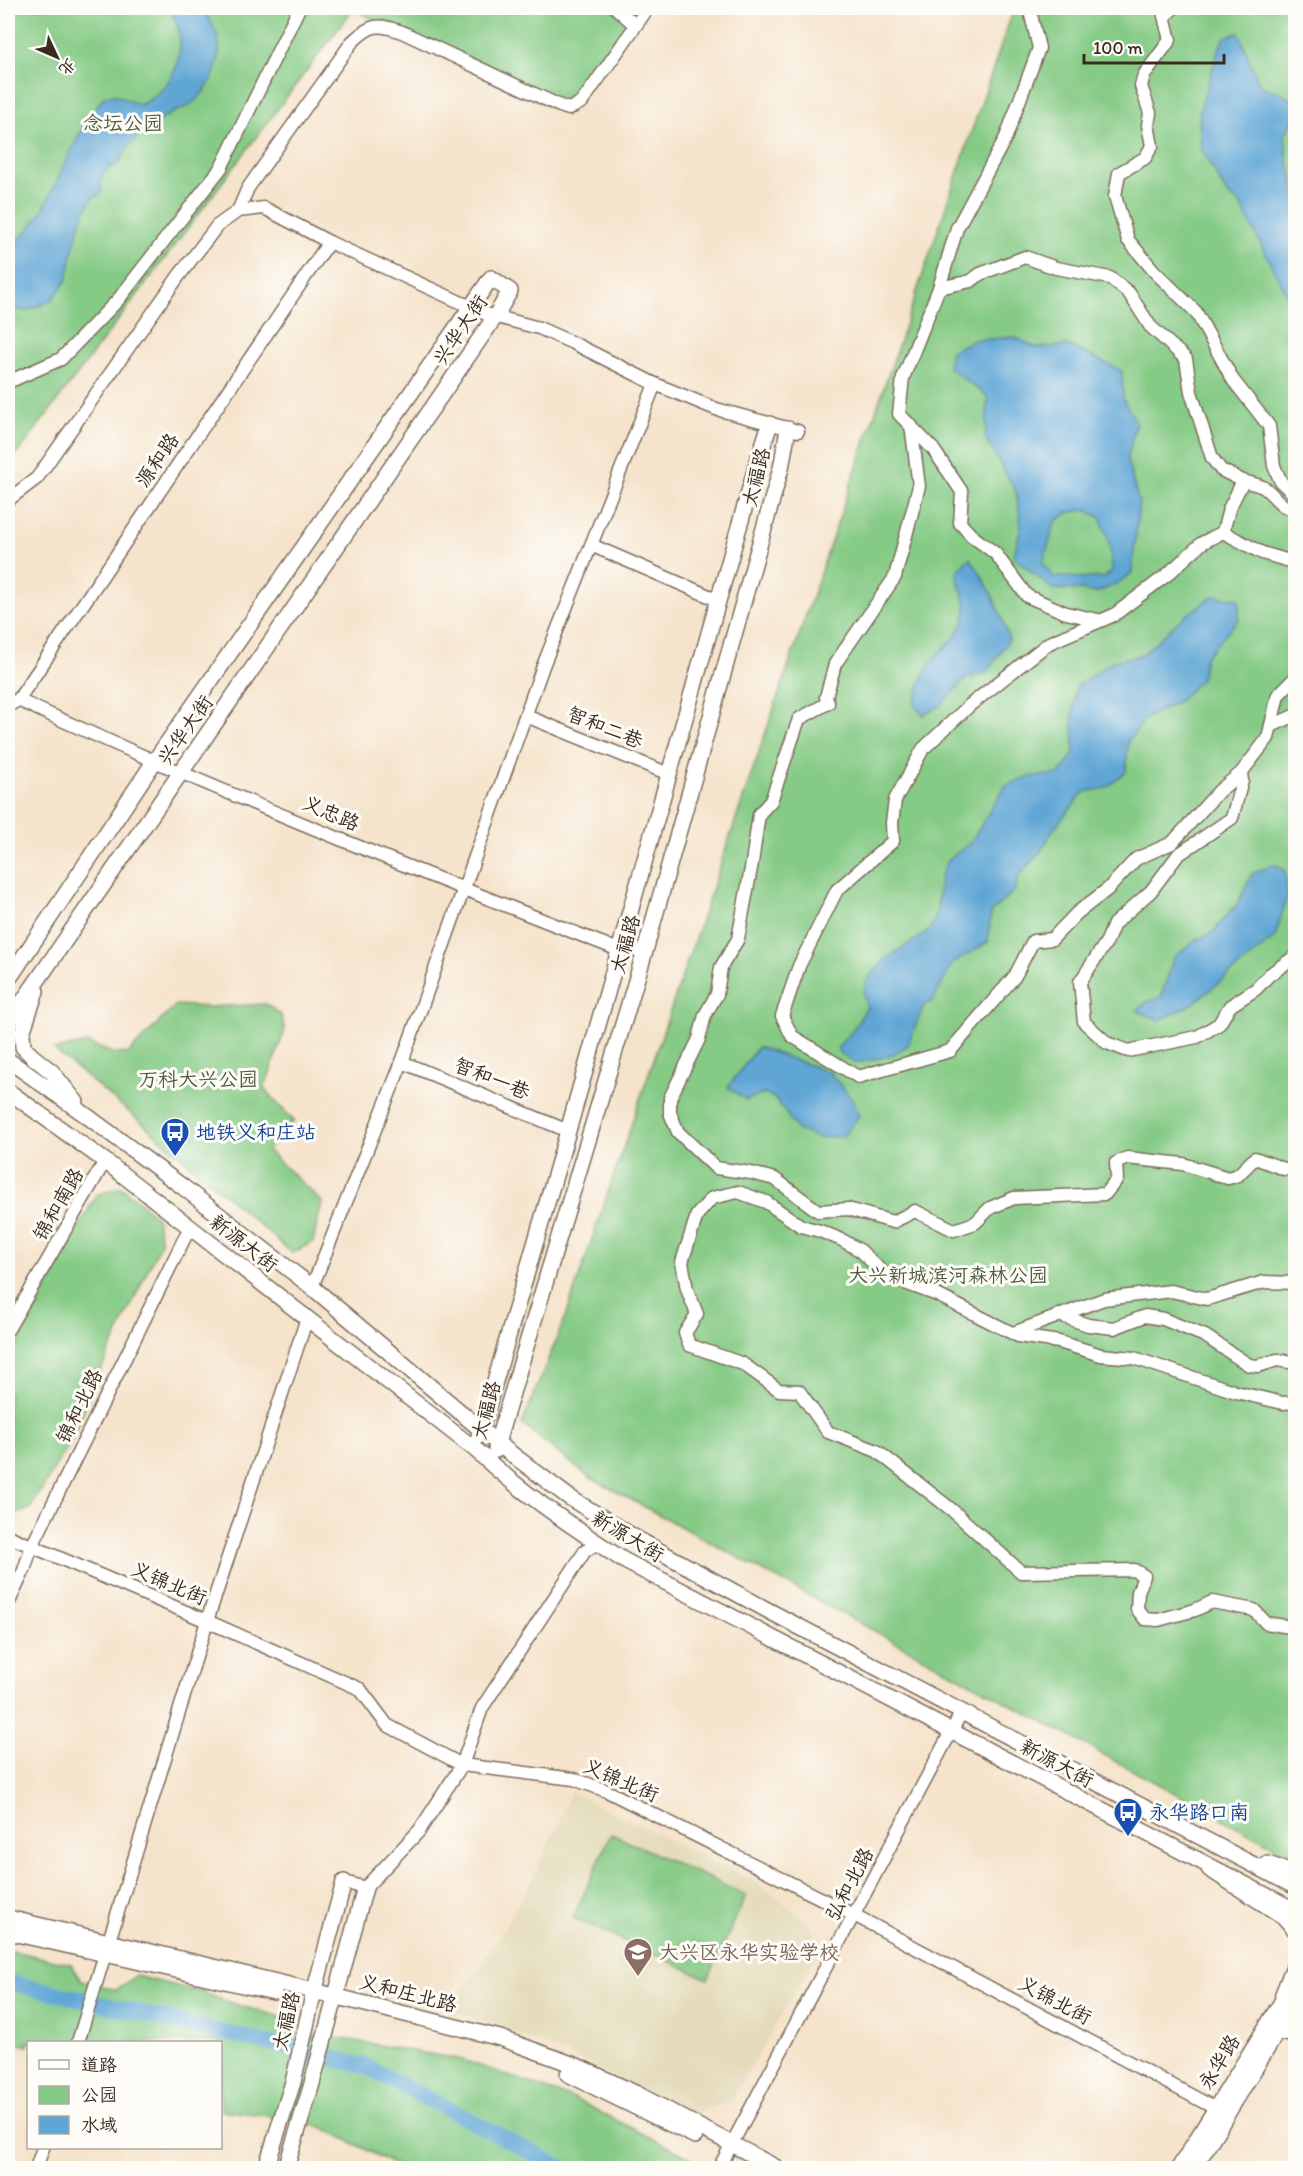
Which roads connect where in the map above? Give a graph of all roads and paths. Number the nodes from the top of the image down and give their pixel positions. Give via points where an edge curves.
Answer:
1 (299, 8) edge
2 (616, 8) edge
3 (648, 8) edge
4 (1031, 8) edge
5 (1174, 8) edge
6 (635, 25) junction
7 (238, 211) junction
8 (329, 242) junction
9 (939, 288) junction
10 (471, 307) junction
11 (495, 317) junction
12 (8, 382) edge
13 (655, 384) junction
14 (770, 424) junction
15 (911, 424) junction
16 (793, 430) joint
17 (1243, 481) junction
18 (1296, 492) edge
19 (8, 500) edge
20 (1296, 509) edge
21 (1224, 532) junction
22 (591, 545) junction
23 (1293, 563) edge
24 (1296, 575) edge
25 (718, 600) junction
26 (1098, 620) junction
27 (1296, 677) edge
28 (13, 703) edge
29 (1296, 715) edge
30 (526, 716) junction
31 (1270, 726) junction
32 (154, 762) junction
33 (181, 772) junction
34 (1241, 773) junction
35 (669, 774) junction
36 (465, 890) junction
37 (38, 934) junction
38 (619, 950) junction
39 (645, 951) junction
40 (1296, 956) edge
41 (8, 964) edge
42 (41, 975) junction
43 (8, 980) edge
44 (8, 1023) edge
45 (8, 1060) edge
46 (402, 1062) junction
47 (8, 1091) edge
48 (8, 1096) edge
49 (87, 1116) junction
50 (45, 1118) junction
51 (568, 1131) junction
52 (105, 1161) junction
53 (1296, 1168) edge
54 (229, 1223) junction
55 (190, 1227) junction
56 (211, 1244) junction
57 (1296, 1283) edge
58 (312, 1287) junction
59 (1059, 1315) junction
60 (307, 1318) junction
61 (8, 1329) edge
62 (1013, 1333) junction
63 (1296, 1363) edge
64 (1296, 1402) edge
65 (480, 1428) junction
66 (497, 1443) junction
67 (476, 1450) junction
68 (495, 1468) junction
69 (8, 1536) edge
70 (598, 1543) junction
71 (32, 1546) junction
72 (8, 1604) edge
73 (207, 1621) junction
74 (1296, 1628) edge
75 (962, 1713) junction
76 (952, 1732) junction
77 (462, 1765) junction
78 (1188, 1855) junction
79 (1235, 1855) junction
80 (1296, 1873) edge
81 (344, 1882) joint
82 (1296, 1887) edge
83 (365, 1888) junction
84 (1296, 1911) edge
85 (854, 1915) junction
86 (8, 1918) edge
87 (8, 1932) edge
88 (1296, 1933) edge
89 (106, 1948) junction
90 (1296, 1957) edge
91 (1296, 1978) edge
92 (313, 1996) junction
93 (333, 2001) junction
94 (1296, 2001) edge
95 (1276, 2008) junction
96 (1296, 2012) edge
97 (1276, 2032) junction
98 (1296, 2037) edge
99 (79, 2041) edge
100 (1209, 2105) dead end
101 (43, 2149) edge
102 (730, 2149) junction
103 (36, 2169) edge
104 (266, 2169) edge
105 (286, 2169) edge
106 (719, 2169) edge
107 (755, 2169) edge
108 (777, 2169) edge
109 (1179, 2169) edge
110 (1194, 2169) edge

1 - 12 street via 221,168 178,224 118,300 62,359
2 - 6 street
3 - 6 street
4 - 9 street via 1039,48 1006,137 957,228
5 - 18 street via 1164,16 1170,40 1144,75 1141,86 1150,113 1152,146 1145,158 1119,174 1116,196 1128,240 1196,312 1233,380 1269,426 1274,466 1281,482
6 - 7 street via 582,102 569,109 402,32 372,26 352,42 248,188
7 - 8 street via 264,208
7 - 19 street via 217,226 184,269 37,478
8 - 10 street
8 - 28 street, 源和路
9 - 15 street via 903,378 899,414
9 - 17 street via 971,281 1025,257 1056,268 1110,278 1129,293 1150,327 1186,359 1191,392 1212,458 1221,470
10 - 11 street
10 - 11 main road, 兴华大街 via 491,278 510,291
10 - 32 main road, 兴华大街
11 - 13 street via 539,328
11 - 33 main road, 兴华大街
13 - 14 street via 716,409
13 - 22 street
14 - 16 street
14 - 25 main road, 太福路
15 - 26 street via 962,492 960,523 995,554 1027,596 1066,613
15 - 53 street via 919,486 895,577 835,664 825,697 828,703 799,719 771,801 759,814 738,939 721,967 717,994 670,1098 670,1113 678,1132 716,1168 775,1179 818,1211 848,1209 893,1222 915,1211 954,1230 975,1223 990,1208 1014,1198 1105,1194 1117,1179 1116,1163 1127,1158 1183,1164 1228,1178 1238,1175 1256,1158 1284,1169
16 - 39 main road, 太福路
17 - 20 street via 1263,487 1280,504
17 - 21 street via 1229,509
21 - 23 street via 1262,553
21 - 26 street via 1202,543 1114,615
22 - 25 street
22 - 30 street
23 - 24 street
25 - 35 main road, 太福路
26 - 34 street via 1049,643 970,705 923,749 895,800 893,841 837,890 799,966 782,1016 792,1036 858,1077 950,1051 1015,976 1033,941 1052,939 1136,859 1172,843 1219,791
27 - 31 street via 1278,695
28 - 32 street, 义忠路
29 - 31 street
30 - 35 street, 智和二巷
30 - 36 street
31 - 34 street via 1268,738
32 - 33 street, 义忠路
32 - 37 main road, 兴华大街
33 - 36 street, 义忠路
33 - 42 main road, 兴华大街
34 - 40 street via 1232,818 1178,855 1151,891 1114,924 1080,982 1084,1022 1107,1043 1128,1051 1197,1037 1220,1024 1230,1006
35 - 38 main road, 太福路
36 - 38 street, 义忠路
36 - 46 street
37 - 41 main road
37 - 43 main road, 兴华大街
38 - 39 street, 义忠路
38 - 51 main road, 太福路
39 - 66 main road, 太福路
42 - 44 main road, 兴华大街
42 - 49 main road via 21,1033 23,1047 52,1072
45 - 49 main road
46 - 51 street, 智和一巷
46 - 58 street
47 - 50 main road, 新源大街
48 - 50 main road
49 - 54 main road, 新源大街
50 - 52 main road, 新源大街
51 - 65 main road, 太福路
52 - 55 main road, 新源大街
52 - 61 street, 锦和南路
54 - 56 main road
54 - 58 main road, 新源大街
55 - 56 main road, 新源大街
55 - 71 street, 锦和北路
56 - 60 main road, 新源大街
57 - 59 street via 1264,1282 1207,1299 1171,1291 1104,1299
58 - 65 main road, 新源大街
59 - 62 street
59 - 63 street via 1088,1325 1114,1328 1144,1316 1163,1319 1205,1336 1249,1365 1277,1360
60 - 67 main road, 新源大街
60 - 73 street
62 - 64 street via 1101,1355 1134,1358 1236,1392 1283,1403
62 - 74 street via 937,1295 886,1276 861,1251 842,1240 801,1226 766,1202 738,1192 712,1197 697,1215 682,1262 697,1314 685,1333 689,1345 743,1364 779,1390 799,1392 828,1432 877,1451 952,1510 1021,1572 1134,1570 1144,1576 1137,1609 1146,1619 1158,1620 1212,1602 1254,1610 1266,1623
65 - 66 main road, 新源大街
65 - 67 main road, 太福路
66 - 68 main road, 太福路
66 - 75 main road, 新源大街 via 570,1498 638,1539
67 - 68 main road, 新源大街
68 - 70 main road, 新源大街
69 - 71 street, 义锦北街
70 - 76 main road, 新源大街 via 623,1560
70 - 77 street via 585,1551 482,1708
71 - 72 street, 锦和北路
71 - 73 street, 义锦北街
73 - 77 street, 义锦北街 via 360,1689 387,1725
73 - 89 street
75 - 76 street, 弘和北路
75 - 79 main road, 新源大街
76 - 78 main road, 新源大街
76 - 85 street, 弘和北路
77 - 83 street via 419,1831
77 - 85 street, 义锦北街 via 574,1779 608,1791
78 - 84 main road, 新源大街
78 - 88 street via 1223,1882 1283,1918
79 - 80 main road
79 - 82 main road, 新源大街
81 - 83 street
81 - 92 main road, 太福路
83 - 93 main road, 太福路
85 - 100 street, 义锦北街
85 - 102 street, 弘和北路
86 - 89 main road, 义和庄北路
87 - 89 main road, 义和庄北路
89 - 92 main road, 义和庄北路
89 - 99 street
90 - 95 street
91 - 95 main road, 永华路
92 - 93 main road, 义和庄北路
92 - 104 main road, 太福路 via 293,2082
93 - 102 main road, 义和庄北路 via 500,2038 637,2094
93 - 105 main road, 太福路
94 - 97 main road, 永华路
95 - 109 main road, 永华路
96 - 97 main road
97 - 98 street
97 - 110 main road, 永华路
101 - 103 street
102 - 106 street, 弘和北路
102 - 107 main road, 义和庄北路
102 - 108 main road, 义和庄北路

